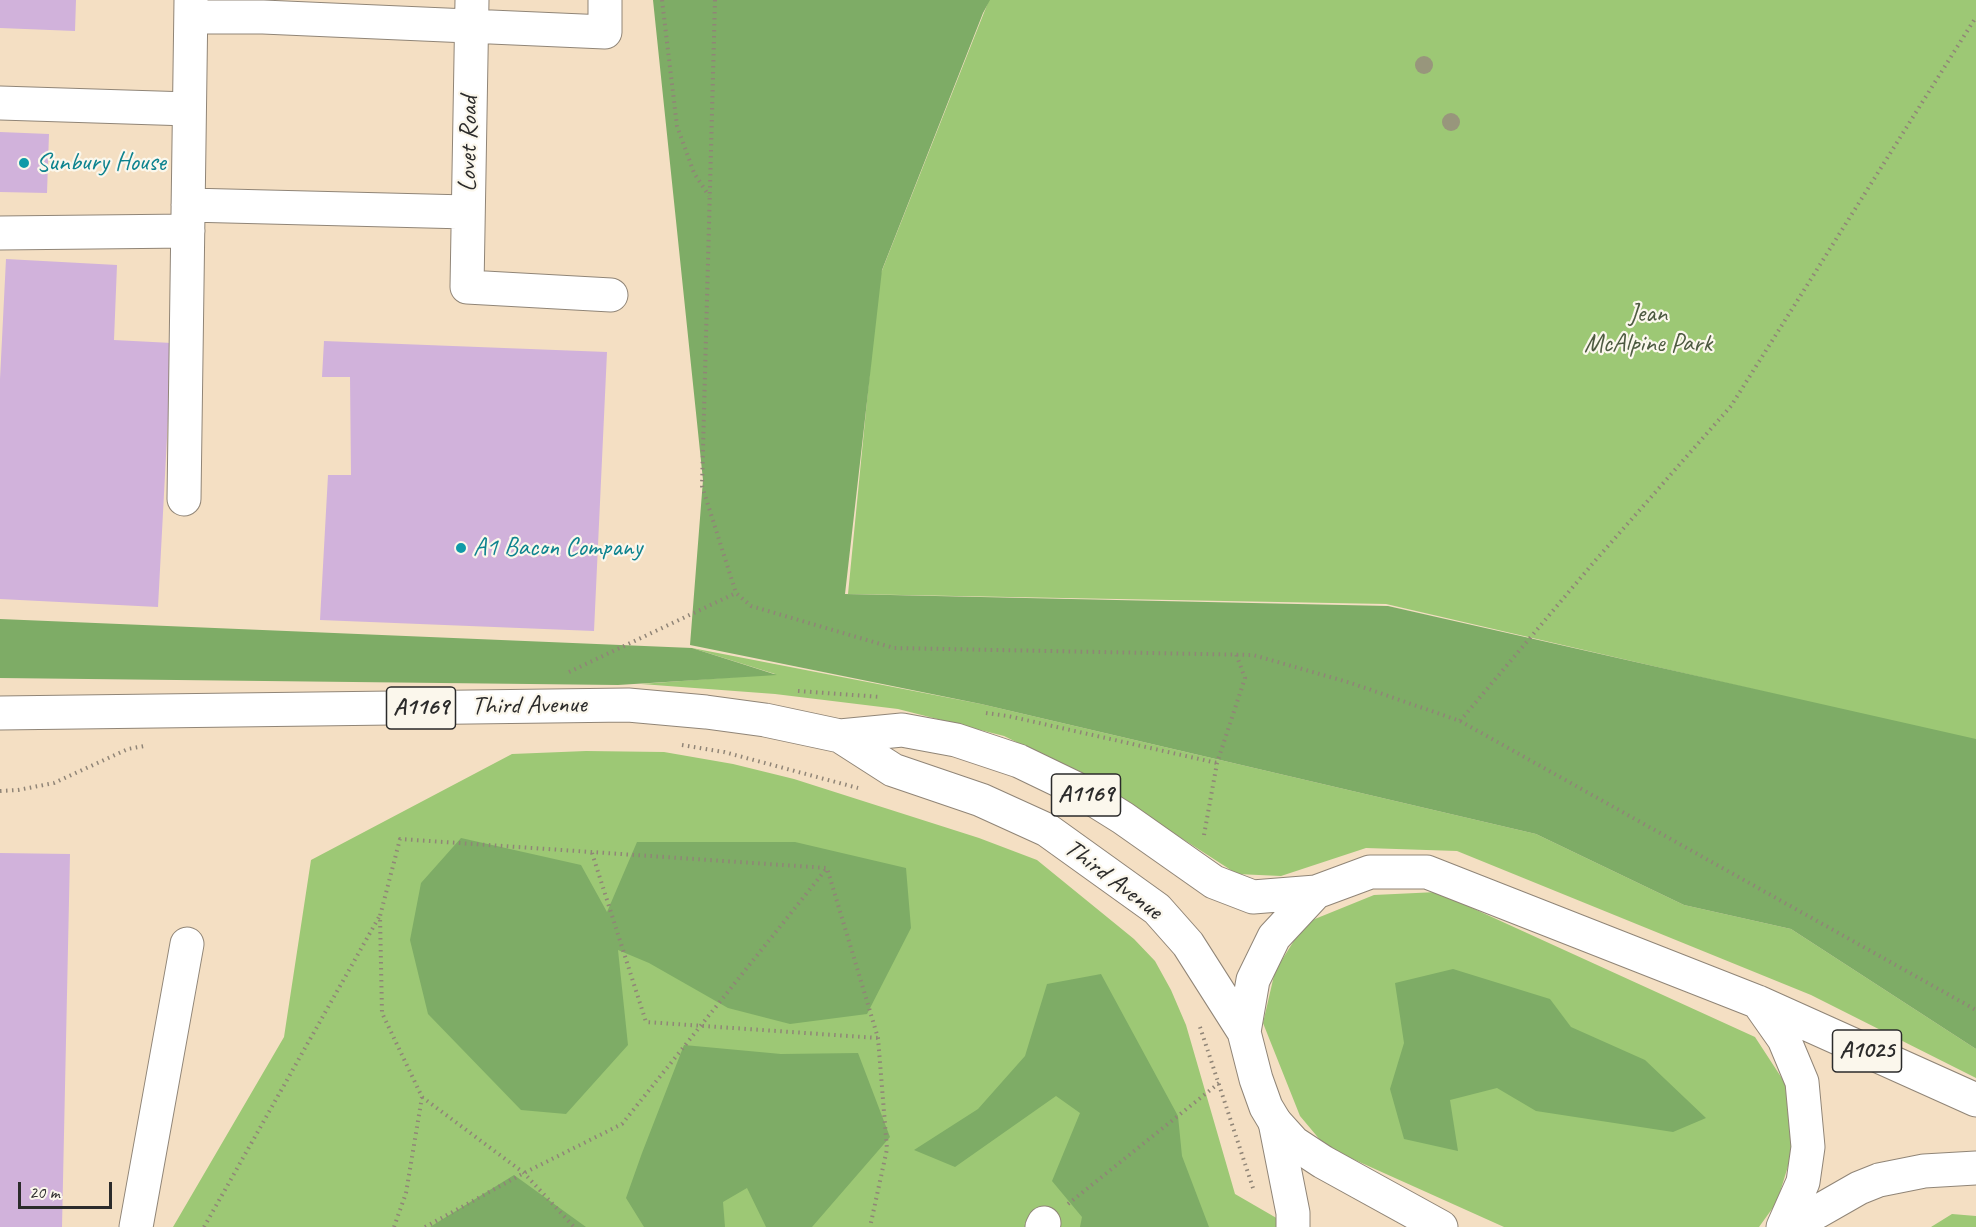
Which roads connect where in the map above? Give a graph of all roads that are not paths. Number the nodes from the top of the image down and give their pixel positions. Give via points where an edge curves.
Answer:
1 (605, 0) edge
2 (191, 8) edge
3 (471, 13) edge
4 (0, 103) edge
5 (189, 109) junction
6 (467, 212) junction
7 (188, 218) junction
8 (0, 233) edge
9 (611, 295) dead end
10 (184, 499) dead end
11 (0, 713) edge
12 (840, 736) junction
13 (1316, 892) junction
14 (187, 945) dead end
15 (1758, 1002) junction
16 (1244, 1032) junction
17 (1976, 1100) edge
18 (1275, 1122) junction
19 (1976, 1168) edge
20 (1784, 1226) edge
21 (136, 1227) edge
22 (1293, 1227) edge
23 (1441, 1227) edge

1 - 3 main road via 605,32
2 - 3 main road via 263,17
2 - 5 main road
3 - 6 main road, Lovet Road
4 - 5 main road
5 - 7 main road
6 - 7 main road
6 - 9 main road, Lovet Road via 467,287
7 - 8 main road
7 - 10 main road
11 - 12 main road, Third Avenue / A1169 via 628,705 765,720
12 - 13 main road, Third Avenue / A1169 via 902,729 956,740 1019,761 1075,788 1214,882 1253,897
12 - 16 main road, Third Avenue / A1169 via 893,770 981,800 1047,830 1157,909 1188,945
13 - 15 main road via 1370,872 1427,872
13 - 16 main road via 1274,937 1253,980
14 - 21 main road
15 - 17 main road, A1025
15 - 20 main road via 1784,1039 1802,1082 1808,1147 1803,1182
16 - 18 main road via 1256,1079
18 - 22 main road
18 - 23 main road via 1294,1143 1323,1162
19 - 20 main road via 1924,1171 1879,1180

